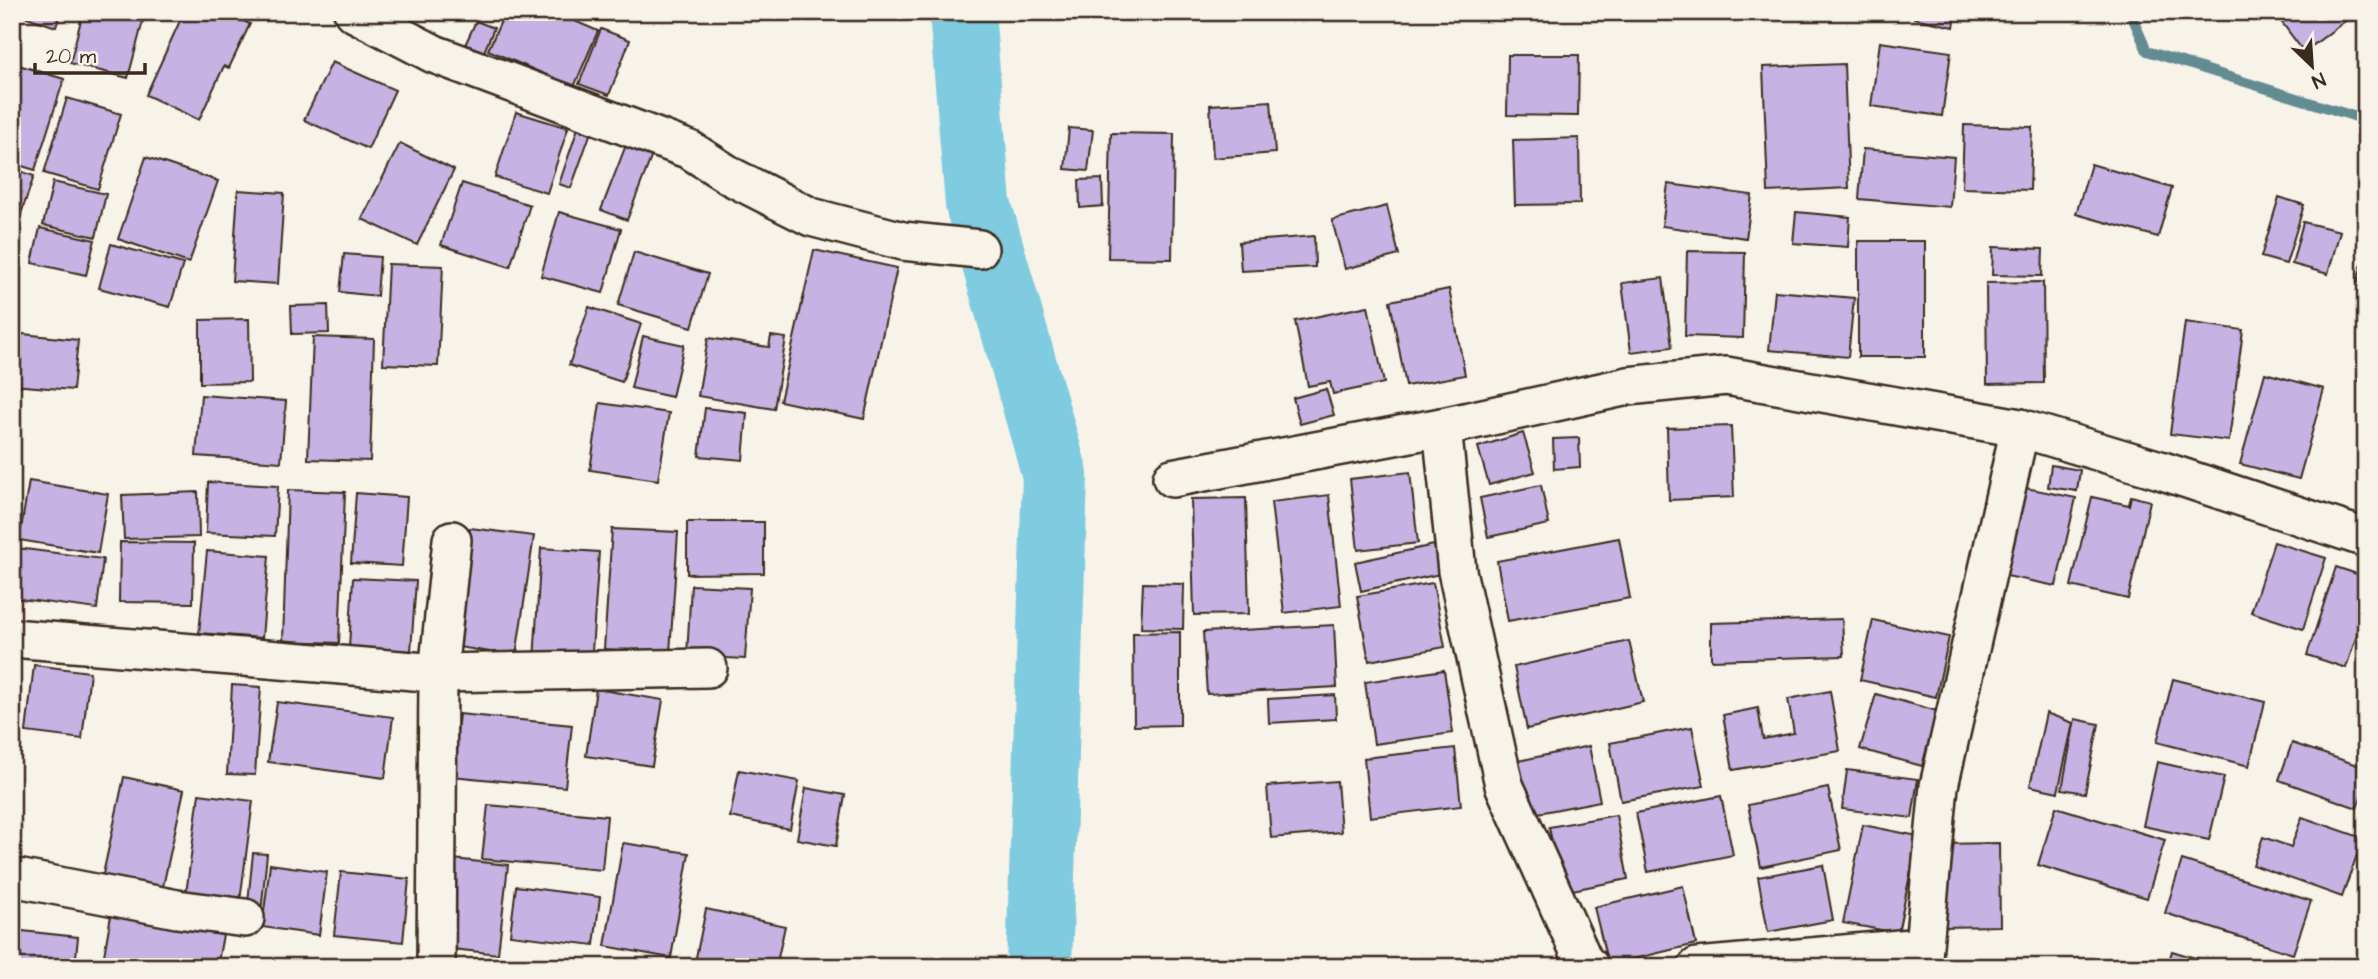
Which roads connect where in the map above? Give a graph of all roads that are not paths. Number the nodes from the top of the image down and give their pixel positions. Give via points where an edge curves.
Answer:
1 (353, 12) edge
2 (979, 249) dead end
3 (1442, 426) junction
4 (2020, 428) junction
5 (1172, 478) dead end
6 (2366, 538) edge
7 (452, 540) dead end
8 (12, 638) edge
9 (708, 668) dead end
10 (438, 673) junction
11 (12, 877) edge
12 (245, 918) dead end
13 (1922, 957) edge
14 (436, 967) edge
15 (1590, 967) edge
16 (1697, 967) edge

1 - 2 street via 434,54 690,150 811,217 903,241
3 - 4 street via 1628,386 1726,376
3 - 5 street
3 - 15 street via 1457,571 1504,785
4 - 6 street
4 - 13 street via 1939,786
7 - 10 street
8 - 10 street
9 - 10 street
10 - 14 street
11 - 12 street
13 - 16 street

